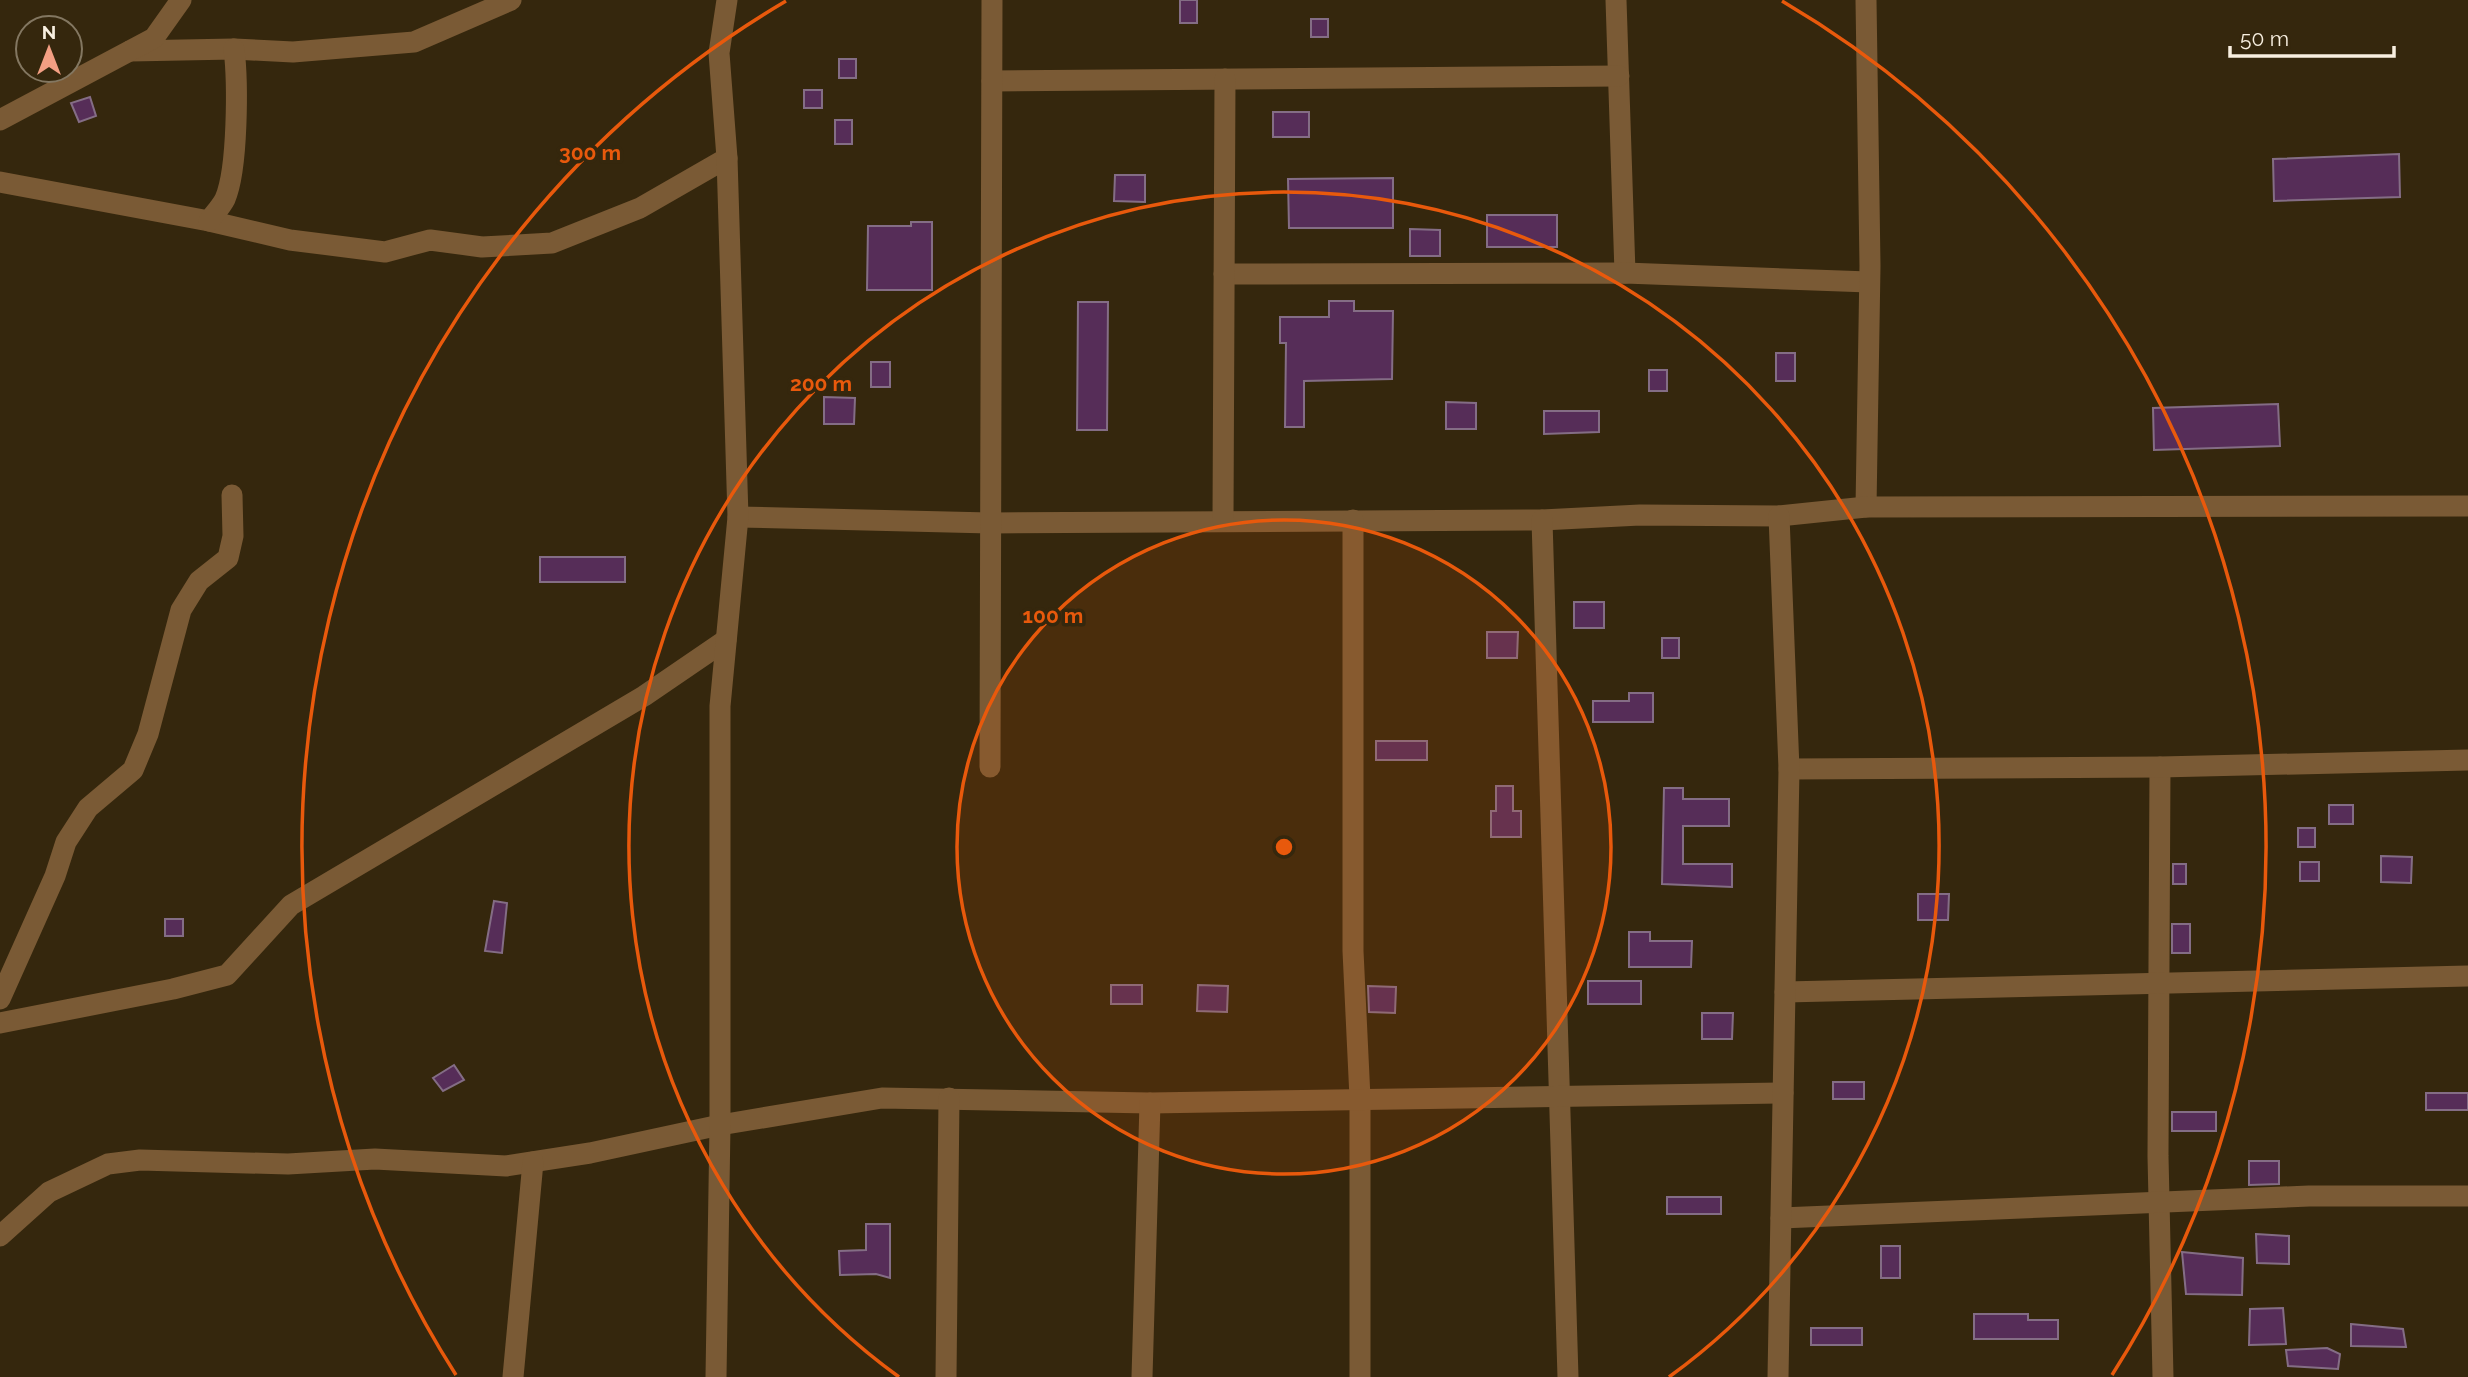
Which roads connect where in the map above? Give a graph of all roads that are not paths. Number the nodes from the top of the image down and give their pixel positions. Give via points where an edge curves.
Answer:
1 (181, 0) edge
2 (511, 0) edge
3 (727, 0) edge
4 (992, 0) edge
5 (1616, 0) edge
6 (1866, 0) edge
7 (234, 49) junction
8 (130, 51) junction
9 (1619, 76) junction
10 (1225, 79) junction
11 (992, 81) junction
12 (0, 120) edge
13 (727, 158) junction
14 (0, 182) edge
15 (209, 221) junction
16 (1625, 273) junction
17 (1224, 274) junction
18 (1869, 282) junction
19 (232, 495) dead end
20 (2468, 506) edge
21 (1866, 507) junction
22 (1779, 516) junction
23 (738, 517) junction
24 (1353, 520) junction
25 (1542, 520) junction
26 (1223, 521) junction
27 (990, 523) junction
28 (726, 640) junction
29 (2468, 760) edge
30 (990, 767) dead end
31 (2160, 767) junction
32 (1788, 769) junction
33 (2468, 976) edge
34 (2159, 983) junction
35 (1785, 992) junction
36 (0, 999) edge
37 (0, 1023) edge
38 (1783, 1094) junction
39 (1561, 1096) junction
40 (949, 1098) junction
41 (1360, 1098) junction
42 (1150, 1103) junction
43 (720, 1125) junction
44 (533, 1162) junction
45 (2468, 1196) edge
46 (2159, 1203) junction
47 (1781, 1218) junction
48 (0, 1236) edge
49 (513, 1377) edge
50 (716, 1377) edge
51 (946, 1377) edge
52 (1142, 1377) edge
53 (1360, 1377) edge
54 (1568, 1377) edge
55 (1778, 1377) edge
56 (2163, 1377) edge

1 - 8 street via 154,38
2 - 7 street via 414,42 293,52
3 - 13 street via 719,53
4 - 11 street
5 - 9 street
6 - 18 street
7 - 8 street
7 - 15 street via 234,148 225,199
8 - 12 street
9 - 10 street
9 - 16 street
10 - 11 street
10 - 17 street
11 - 27 street
13 - 15 street via 640,208 552,243 482,247 430,240 385,252 289,240
13 - 23 street
14 - 15 street
16 - 17 street
16 - 18 street
17 - 26 street
18 - 21 street
19 - 36 street via 233,536 228,558 199,581 180,610 148,734 133,770 88,808 66,842
20 - 21 street
21 - 22 street
22 - 25 street
22 - 32 street
23 - 27 street
23 - 28 street
24 - 25 street
24 - 26 street
24 - 41 street via 1353,951
25 - 39 street
26 - 27 street
27 - 30 street
28 - 37 street via 644,696 291,905 227,975
28 - 43 street via 720,705
29 - 31 street
31 - 32 street
31 - 34 street
32 - 35 street
33 - 34 street
34 - 35 street
34 - 46 street
35 - 38 street
38 - 39 street
38 - 47 street
39 - 41 street
39 - 54 street
40 - 42 street
40 - 43 street via 881,1098
40 - 51 street
41 - 42 street
41 - 53 street
42 - 52 street
43 - 44 street
43 - 50 street
44 - 48 street via 506,1166 375,1159 108,1164 50,1192
44 - 49 street
45 - 46 street via 2308,1196
46 - 47 street
46 - 56 street
47 - 55 street

